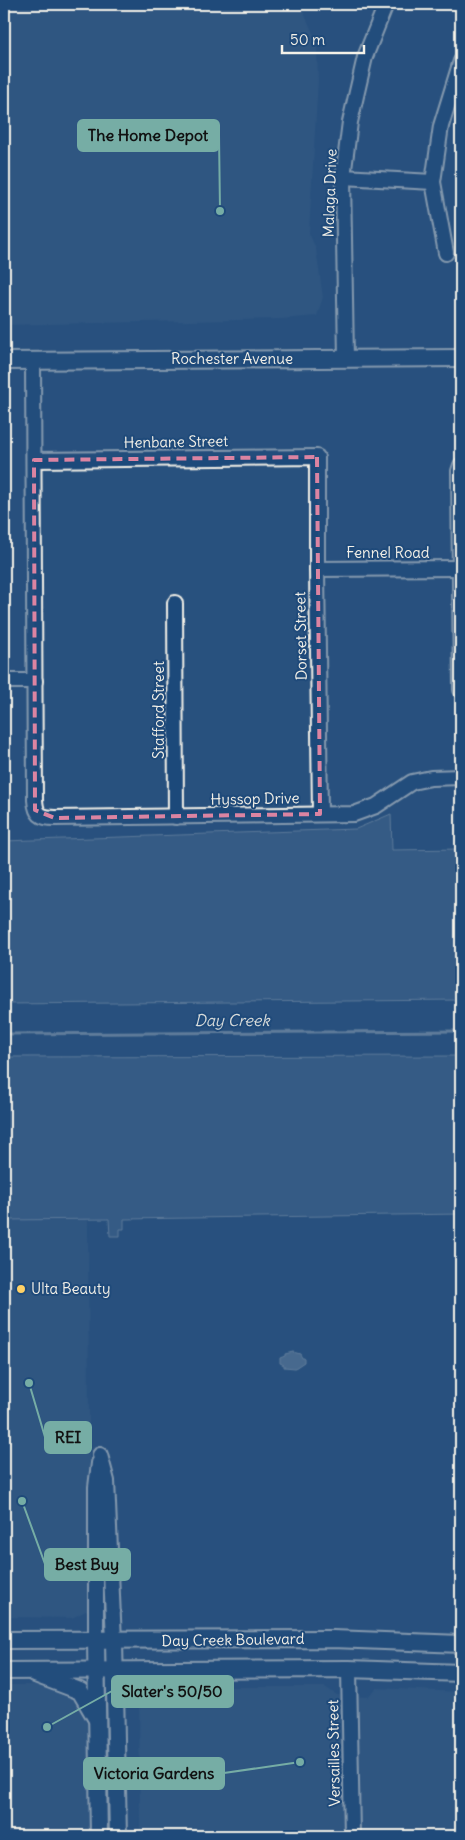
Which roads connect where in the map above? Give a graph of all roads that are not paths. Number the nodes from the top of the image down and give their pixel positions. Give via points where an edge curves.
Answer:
1 (386, 4) edge
2 (461, 64) edge
3 (344, 177) junction
4 (433, 182) junction
5 (446, 253) dead end
6 (346, 358) junction
7 (461, 358) edge
8 (4, 361) edge
9 (33, 361) junction
10 (317, 457) joint
11 (34, 460) junction
12 (461, 465) edge
13 (460, 568) junction
14 (317, 569) junction
15 (175, 603) dead end
16 (4, 681) edge
17 (35, 681) junction
18 (461, 690) edge
19 (461, 777) edge
20 (320, 814) junction
21 (176, 817) junction
22 (4, 1640) edge
23 (96, 1641) junction
24 (114, 1641) junction
25 (461, 1644) edge
26 (96, 1669) junction
27 (115, 1669) junction
28 (349, 1669) junction
29 (4, 1670) edge
30 (25, 1670) junction
31 (461, 1672) edge
32 (97, 1720) junction
33 (99, 1836) edge
34 (118, 1836) edge
35 (352, 1836) edge

1 - 3 street, Malaga Drive via 365,57 350,122
2 - 4 street via 441,126
3 - 4 street
3 - 6 street, Malaga Drive
4 - 5 street
6 - 7 main road, Rochester Avenue
6 - 9 main road, Rochester Avenue
8 - 9 main road, Rochester Avenue
9 - 11 street
10 - 11 street, Henbane Street
10 - 14 street, Dorset Street
11 - 17 street
12 - 13 street
13 - 14 street, Fennel Road
13 - 18 street
14 - 20 street, Dorset Street
15 - 21 street, Stafford Street
16 - 17 street
17 - 21 street, Hyssop Drive via 35,810 40,815 46,818
19 - 20 street, Hyssop Drive via 412,782 376,806 354,814
20 - 21 street, Hyssop Drive
22 - 23 main road, Day Creek Boulevard
23 - 24 main road, Day Creek Boulevard
23 - 24 street via 96,1487 100,1455 107,1481
23 - 26 main road
24 - 25 main road, Day Creek Boulevard via 333,1639
24 - 27 main road
26 - 27 main road, Day Creek Boulevard
26 - 30 main road, Day Creek Boulevard
26 - 32 main road
27 - 28 main road, Day Creek Boulevard
27 - 34 main road
28 - 31 main road, Day Creek Boulevard
28 - 35 street, Versailles Street
29 - 30 main road, Day Creek Boulevard
30 - 32 main road via 80,1691
32 - 33 main road

